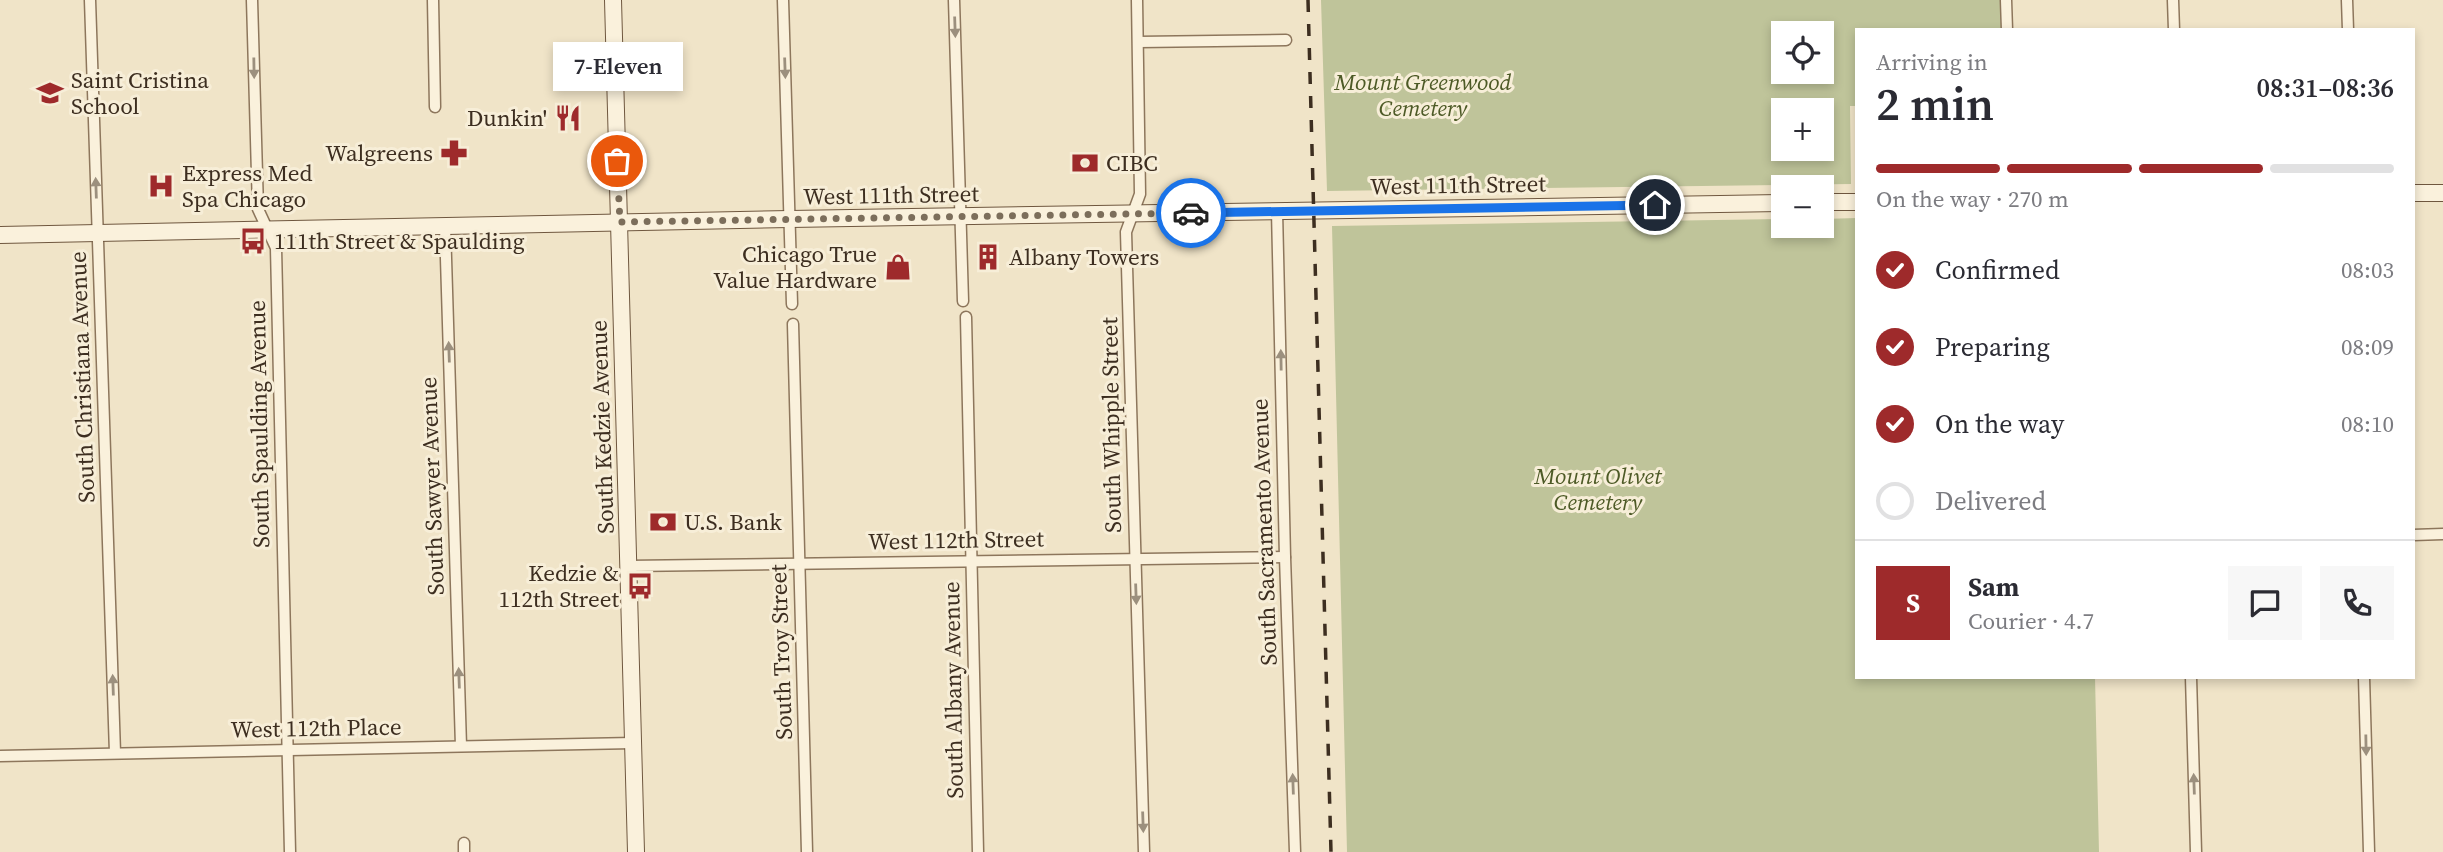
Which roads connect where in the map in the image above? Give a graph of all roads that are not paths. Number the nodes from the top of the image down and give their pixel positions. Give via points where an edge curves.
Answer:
1 (90, 0) edge
2 (252, 0) edge
3 (433, 0) edge
4 (613, 0) edge
5 (783, 0) edge
6 (954, 0) edge
7 (1138, 0) edge
8 (2006, 0) edge
9 (2174, 0) edge
10 (2347, 0) edge
11 (2007, 28) edge
12 (2174, 28) edge
13 (2348, 28) edge
14 (1286, 40) dead end
15 (1139, 42) junction
16 (435, 107) dead end
17 (2443, 192) edge
18 (2415, 193) edge
19 (1834, 202) edge
20 (1855, 202) edge
21 (1771, 203) edge
22 (1277, 211) junction
23 (1133, 214) junction
24 (962, 216) junction
25 (790, 219) junction
26 (620, 222) junction
27 (445, 226) junction
28 (268, 229) junction
29 (98, 233) junction
30 (0, 235) edge
31 (963, 301) dead end
32 (792, 304) dead end
33 (965, 317) dead end
34 (793, 324) dead end
35 (2443, 534) edge
36 (2415, 535) edge
37 (1285, 557) junction
38 (1135, 559) junction
39 (971, 561) junction
40 (799, 563) junction
41 (628, 566) junction
42 (2191, 679) edge
43 (2364, 679) edge
44 (633, 743) junction
45 (461, 746) junction
46 (287, 750) junction
47 (115, 753) junction
48 (0, 756) edge
49 (290, 852) edge
50 (636, 852) edge
51 (807, 852) edge
52 (978, 852) edge
53 (1144, 852) edge
54 (1295, 852) edge
55 (2196, 852) edge
56 (2369, 852) edge

29 -> 1 street, South Christiana Avenue
2 -> 28 street, South Spaulding Avenue via 258,209
3 - 16 street
4 - 26 main road, South Kedzie Avenue
5 -> 25 street
6 -> 24 street
7 - 15 street, South Whipple Street
8 - 11 street
9 - 12 street
10 - 13 street
14 - 15 street
15 - 23 street, South Whipple Street via 1140,194
17 - 18 main road
19 - 20 main road
21 - 22 main road, West 111th Street
22 - 23 main road, West 111th Street
37 -> 22 street, South Sacramento Avenue
23 - 24 main road, West 111th Street
23 - 38 street, South Whipple Street via 1126,232
24 - 25 main road, West 111th Street
24 - 31 street
25 - 26 main road, West 111th Street
25 - 32 street
26 - 27 main road, West 111th Street
26 - 41 main road, South Kedzie Avenue
27 - 28 main road, West 111th Street
45 -> 27 street, South Sawyer Avenue
28 - 29 main road, West 111th Street
28 - 46 street, South Spaulding Avenue via 275,248
29 - 30 main road, West 111th Street
47 -> 29 street, South Christiana Avenue
33 - 39 street, South Albany Avenue
34 - 40 street, South Troy Street
35 - 36 street
37 - 38 street, West 112th Street
54 -> 37 street, South Sacramento Avenue
38 - 39 street, West 112th Street
38 -> 53 street, South Whipple Street
39 - 40 street, West 112th Street
39 - 52 street, South Albany Avenue
40 - 41 street, West 112th Street
40 - 51 street, South Troy Street
41 - 44 main road, South Kedzie Avenue
55 -> 42 street
43 -> 56 street
44 - 45 street, West 112th Place
44 - 50 main road, South Kedzie Avenue
45 - 46 street, West 112th Place
46 - 47 street, West 112th Place
46 - 49 street, South Spaulding Avenue
47 - 48 street, West 112th Place

